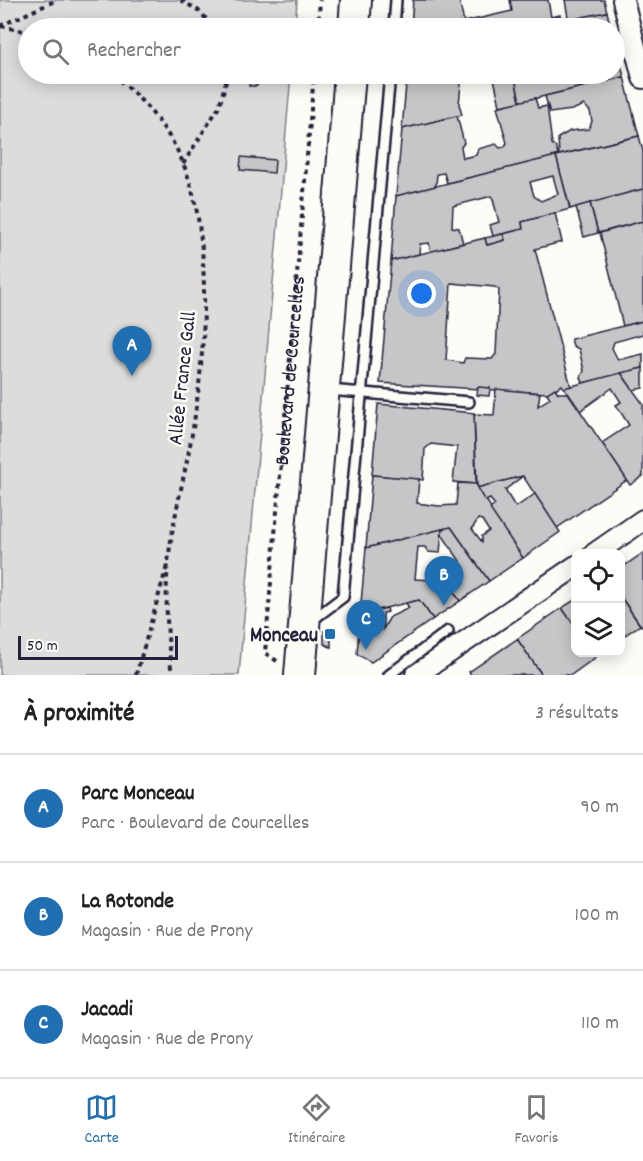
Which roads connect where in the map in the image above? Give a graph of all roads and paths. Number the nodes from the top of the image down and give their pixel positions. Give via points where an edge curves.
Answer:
1 (57, 0) edge
2 (181, 0) edge
3 (320, 0) edge
4 (356, 0) edge
5 (396, 0) edge
6 (623, 0) edge
7 (207, 18) edge
8 (319, 18) edge
9 (355, 18) edge
10 (395, 18) edge
11 (0, 26) edge
12 (18, 30) edge
13 (643, 78) edge
14 (123, 84) edge
15 (225, 84) edge
16 (313, 84) edge
17 (349, 84) edge
18 (389, 84) edge
19 (183, 164) junction
20 (324, 389) junction
21 (361, 393) junction
22 (469, 402) dead end
23 (643, 520) edge
24 (601, 549) edge
25 (168, 562) junction
26 (571, 569) edge
27 (304, 626) junction
28 (448, 631) dead end
29 (288, 668) edge
30 (136, 675) edge
31 (172, 675) edge
32 (389, 675) edge
33 (416, 675) edge

1 - 11 path
2 - 7 path
3 - 8 path
4 - 9 main road
5 - 10 lane
6 - 13 street
11 - 12 path
14 - 19 path, Allée France Gall via 156,118
15 - 19 path via 219,107
16 - 29 path, Boulevard de Courcelles via 265,653
17 - 20 main road, Boulevard de Courcelles
18 - 21 lane
19 - 25 path, Allée France Gall via 194,208 205,304 193,428
20 - 21 lane
20 - 27 main road, Boulevard de Courcelles
21 - 22 lane
21 - 27 lane via 343,597
23 - 24 street
25 - 30 path
25 - 31 path, Allée France Gall
26 - 33 street
27 - 29 main road, Boulevard de Courcelles
28 - 32 lane

